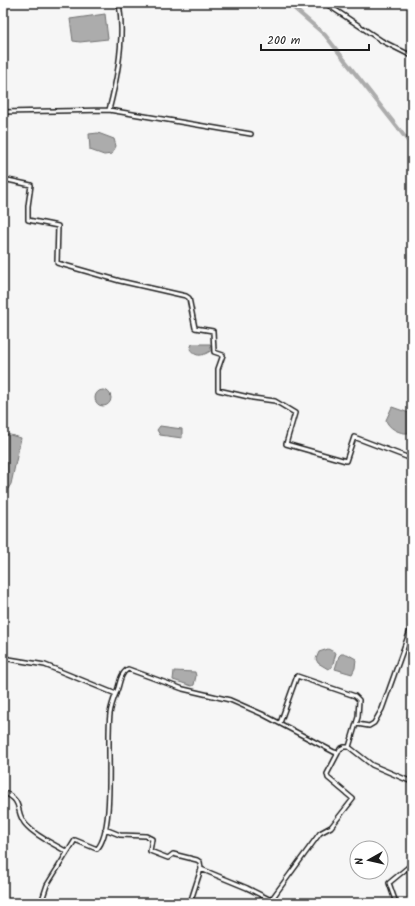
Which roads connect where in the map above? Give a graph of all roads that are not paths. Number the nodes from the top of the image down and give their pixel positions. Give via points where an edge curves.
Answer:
1 (119, 3) edge
2 (325, 3) edge
3 (412, 56) edge
4 (109, 110) junction
5 (3, 112) edge
6 (251, 134) dead end
7 (3, 179) edge
8 (412, 459) edge
9 (412, 625) edge
10 (3, 658) edge
11 (116, 694) junction
12 (280, 723) junction
13 (357, 724) junction
14 (349, 747) junction
15 (338, 753) junction
16 (412, 782) edge
17 (3, 792) edge
18 (105, 829) junction
19 (67, 852) junction
20 (412, 864) edge
21 (201, 869) junction
22 (273, 902) edge
23 (41, 903) edge
24 (190, 903) edge
25 (396, 903) edge

1 - 4 street via 118,75
2 - 3 street via 382,41
4 - 5 street
4 - 6 street
7 - 8 street via 31,185 28,220 58,226 57,263 189,298 195,328 213,331 214,352 223,355 218,369 218,390 275,401 295,412 286,444 346,461 354,438
9 - 13 street via 382,709 374,723 369,726
10 - 11 street via 45,665
11 - 12 street via 122,675 128,669 183,689 230,700
11 - 18 street via 110,713 109,785
12 - 13 street via 297,676 355,696 359,700
12 - 15 street
13 - 14 street
14 - 15 street via 340,749
14 - 16 street via 372,765
15 - 22 street via 327,774 328,778 353,799 331,826 320,833
17 - 19 street via 15,799 24,823 32,831
18 - 19 street via 104,839 97,849 75,840
18 - 21 street via 126,836 146,836 152,839 150,852 168,858 173,854 197,860
19 - 23 street via 47,885
20 - 25 street via 389,883
21 - 22 street
21 - 24 street

